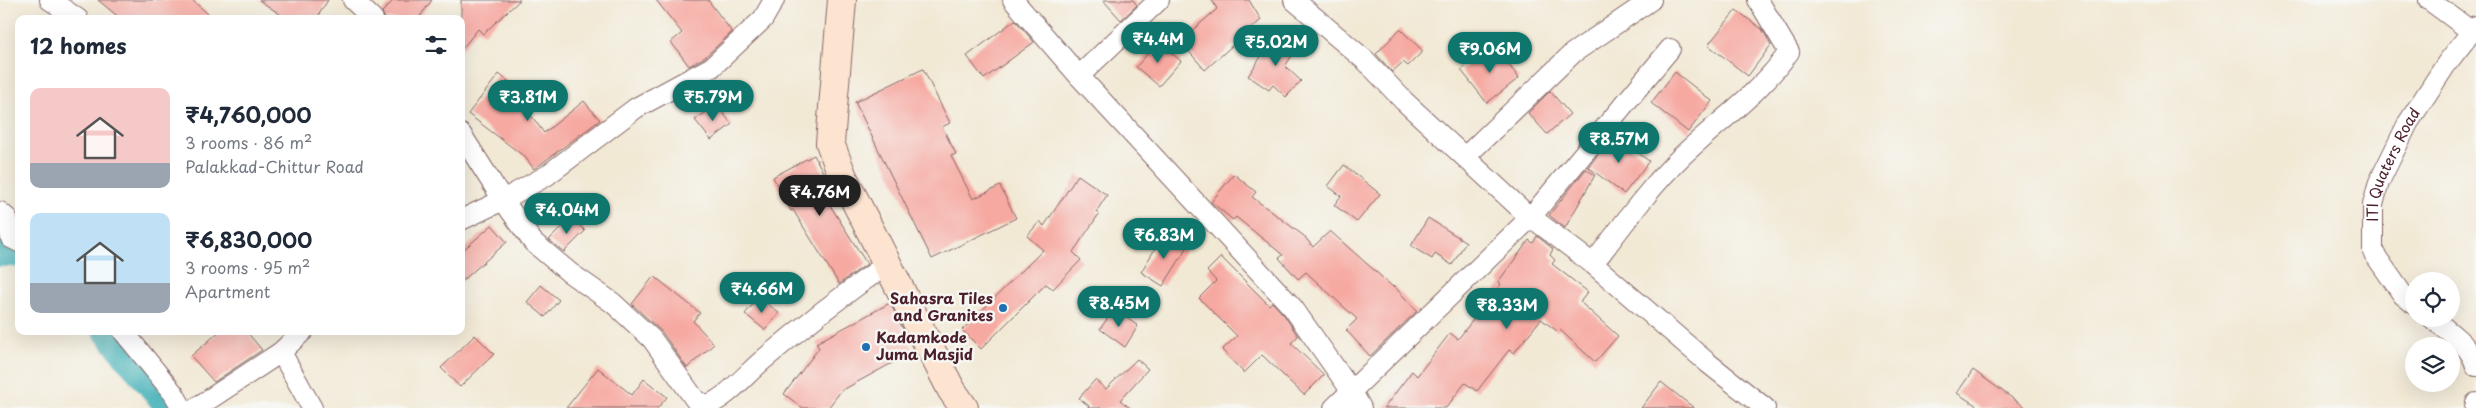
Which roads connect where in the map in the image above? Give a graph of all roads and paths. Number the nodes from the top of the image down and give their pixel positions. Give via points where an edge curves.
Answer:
1 (50, 0) edge
2 (353, 0) edge
3 (774, 0) edge
4 (842, 0) edge
5 (1159, 0) edge
6 (1651, 0) edge
7 (1758, 0) edge
8 (2429, 0) edge
9 (1298, 1) edge
10 (1015, 2) edge
11 (72, 15) edge
12 (369, 15) edge
13 (2473, 29) edge
14 (1670, 49) dead end
15 (1079, 76) junction
16 (465, 140) edge
17 (1466, 156) junction
18 (503, 200) junction
19 (0, 212) edge
20 (1531, 217) junction
21 (465, 218) edge
22 (15, 240) edge
23 (887, 264) junction
24 (1592, 264) junction
25 (2405, 297) edge
26 (2443, 327) edge
27 (126, 335) edge
28 (298, 335) edge
29 (281, 352) junction
30 (2476, 366) edge
31 (1357, 400) edge
32 (2476, 403) edge
33 (182, 408) edge
34 (196, 408) edge
35 (312, 408) edge
36 (964, 408) edge
37 (1334, 408) edge
38 (1765, 408) edge
39 (2475, 408) edge

1 - 11 street
2 - 12 street
3 - 18 street via 763,19 712,66 636,108 546,176
4 - 23 main road via 830,143 843,178
5 - 15 street
6 - 17 street via 1573,53
7 - 24 street via 1789,52 1729,116 1652,187
8 - 13 street, ITI Quaters Road
9 - 17 street
10 - 15 street
13 - 25 street, ITI Quaters Road via 2408,123 2379,182 2372,205 2373,252
14 - 20 street
15 - 31 street via 1293,308
16 - 18 street
17 - 20 street
18 - 21 street
18 - 23 street via 533,242 570,273 614,303 652,339 696,401 707,406 717,402 839,297
19 - 22 street via 7,218 11,238
20 - 24 street
20 - 31 street
23 - 36 main road
24 - 38 street
26 - 30 street via 2458,339
27 - 33 street
28 - 29 street
29 - 34 street
29 - 35 street
31 - 37 street
32 - 39 street

